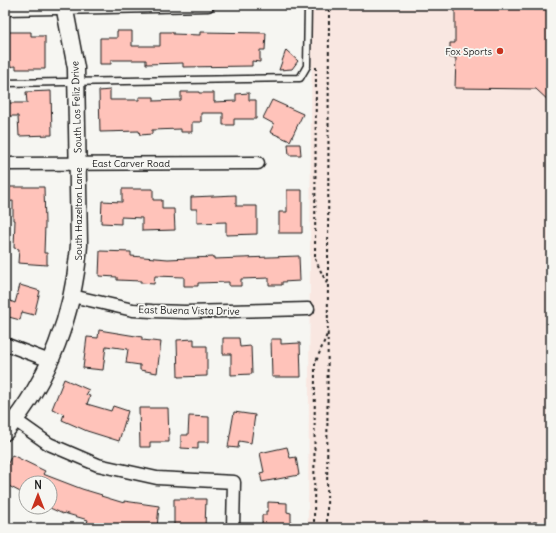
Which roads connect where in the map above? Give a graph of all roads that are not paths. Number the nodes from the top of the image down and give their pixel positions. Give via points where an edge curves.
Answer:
1 (208, 5) edge
2 (308, 5) edge
3 (65, 7) edge
4 (5, 9) edge
5 (77, 82) junction
6 (5, 83) edge
7 (258, 162) dead end
8 (78, 163) junction
9 (5, 164) edge
10 (72, 296) junction
11 (308, 310) dead end
12 (5, 344) edge
13 (50, 361) junction
14 (10, 426) edge
15 (233, 528) edge

1 - 3 street
2 - 5 lane via 307,66 300,78
3 - 4 street
3 - 5 street, South Los Feliz Drive
5 - 6 lane
5 - 8 street, South Los Feliz Drive
7 - 8 street, East Carver Road
8 - 9 street, East Carver Road
8 - 10 street, South Hazelton Lane via 79,245
10 - 11 street, East Buena Vista Drive via 133,310
10 - 13 street, South Hazelton Lane
12 - 13 street
13 - 14 street, South Hazelton Lane via 39,383
14 - 15 street via 98,465 157,478 234,482

